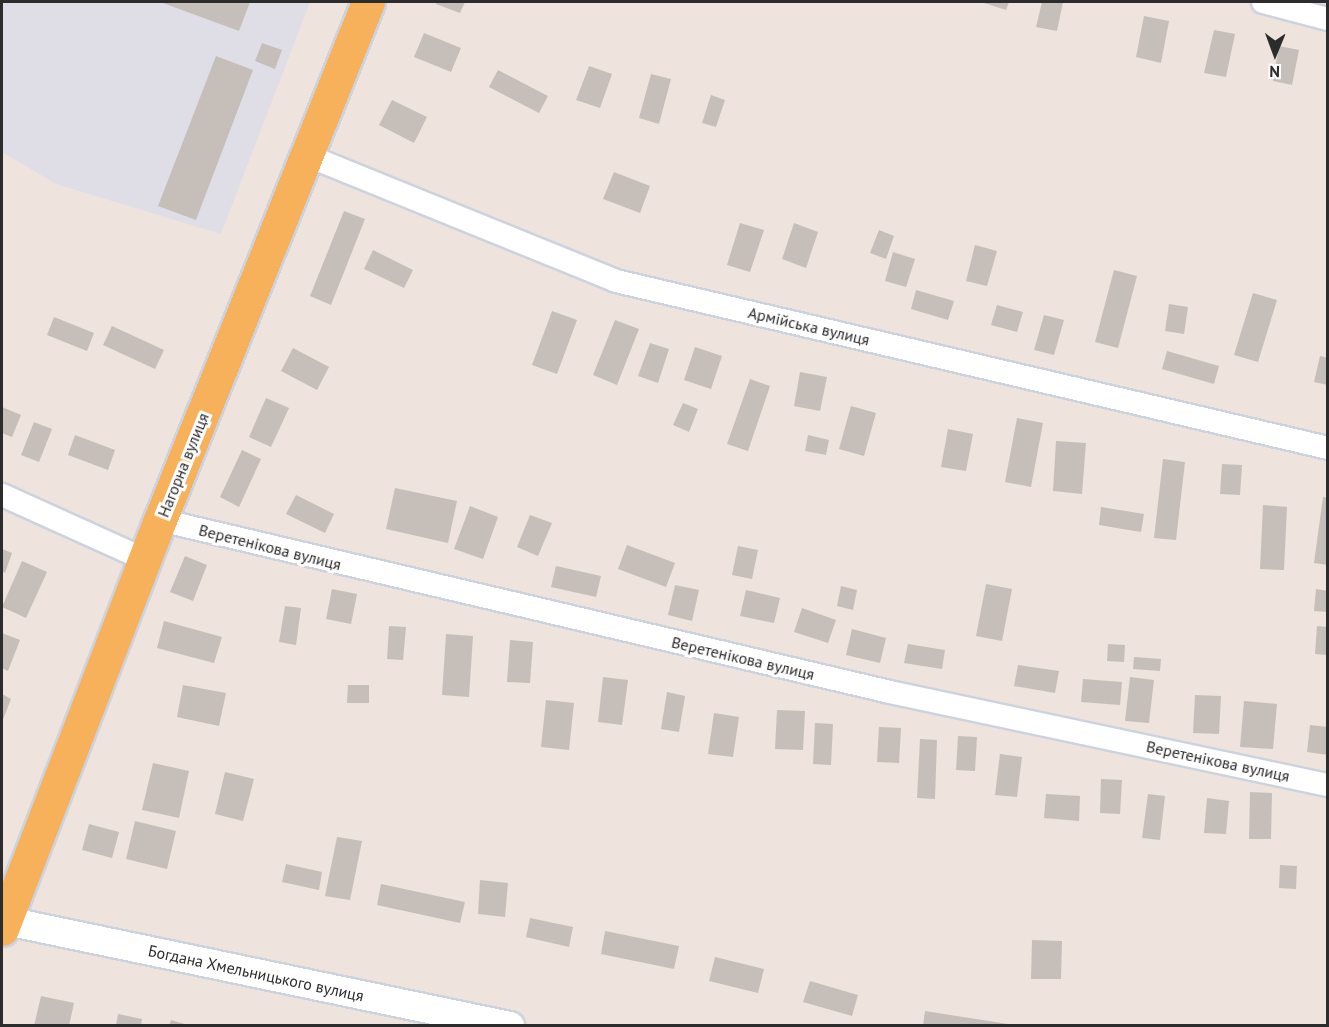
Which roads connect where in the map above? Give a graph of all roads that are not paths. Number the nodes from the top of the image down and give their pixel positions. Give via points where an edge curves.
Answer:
1 (368, 2) edge
2 (1263, 2) edge
3 (1328, 19) edge
4 (306, 155) junction
5 (1328, 448) edge
6 (2, 495) edge
7 (160, 520) junction
8 (146, 560) junction
9 (1328, 785) edge
10 (3, 923) edge
11 (510, 1026) edge

1 - 4 main road, Нагорна вулиця
2 - 3 street
4 - 5 street, Армійська вулиця via 616,281
4 - 7 main road, Нагорна вулиця
6 - 8 street
7 - 8 main road, Нагорна вулиця
7 - 9 street, Веретенікова вулиця via 879,690
8 - 10 main road, Нагорна вулиця
10 - 11 street, Богдана Хмельницького вулиця

